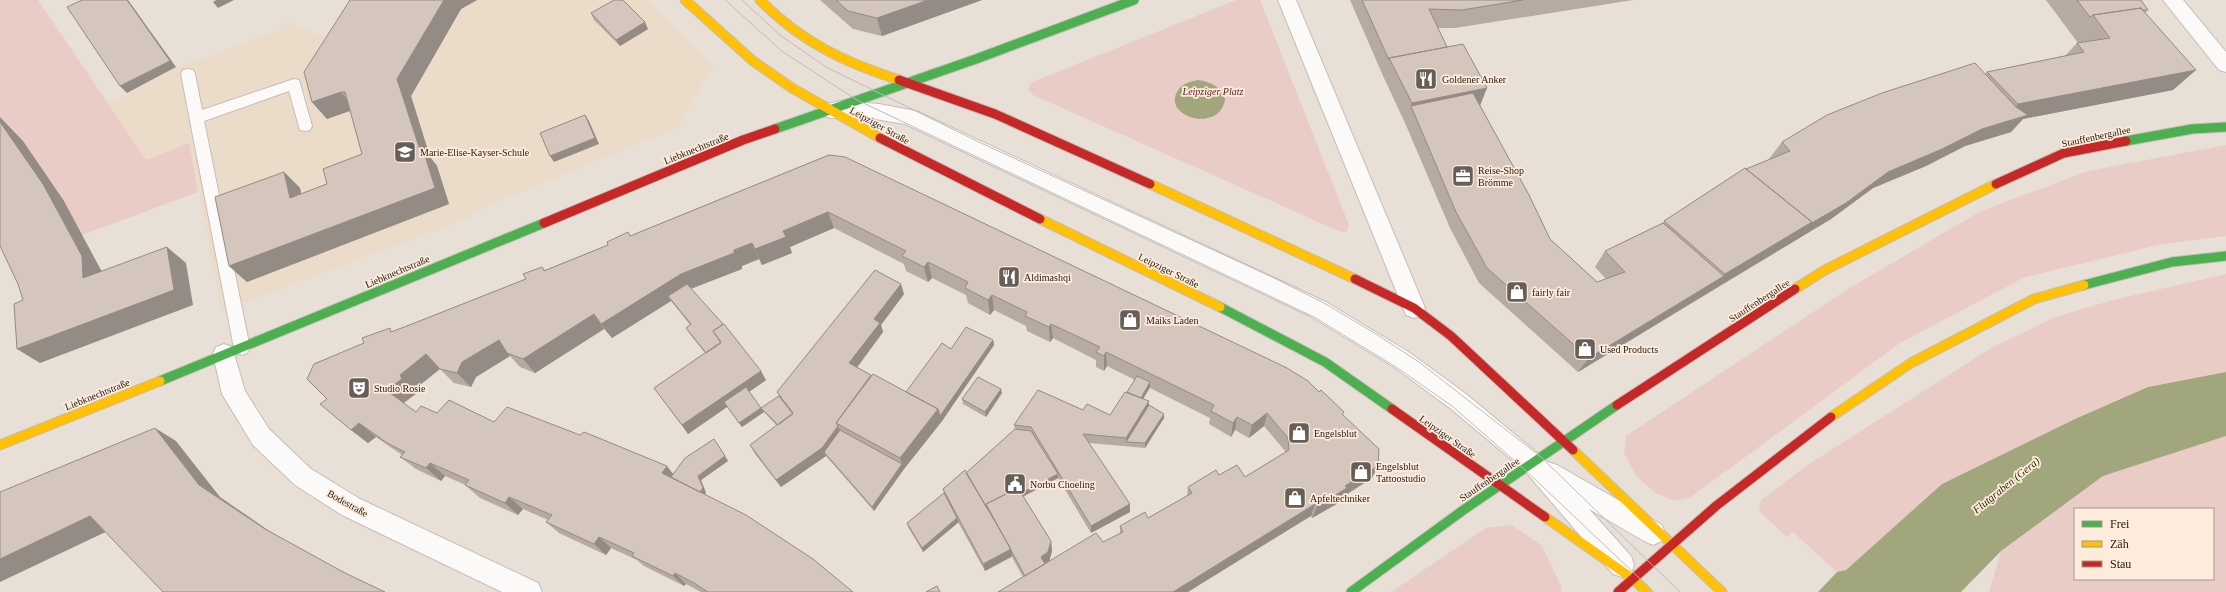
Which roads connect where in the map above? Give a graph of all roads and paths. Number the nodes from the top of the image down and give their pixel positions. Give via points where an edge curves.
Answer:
1 (685, 0) edge
2 (760, 0) edge
3 (1134, 0) edge
4 (1287, 0) edge
5 (2172, 0) edge
6 (2226, 65) edge
7 (188, 74) dead end
8 (908, 83) junction
9 (830, 110) junction
10 (196, 118) junction
11 (305, 126) dead end
12 (2226, 127) edge
13 (2226, 256) edge
14 (1414, 308) junction
15 (233, 351) junction
16 (1565, 441) junction
17 (0, 445) edge
18 (1533, 463) junction
19 (1501, 485) junction
20 (1672, 544) junction
21 (1633, 588) edge
22 (529, 592) edge
23 (1351, 592) edge
24 (1722, 592) edge

1 - 9 main road, Leipziger Straße via 753,61
2 - 8 main road via 791,29 812,43 863,68
3 - 8 main road
4 - 14 street
5 - 6 street
7 - 10 lane
8 - 9 main road
8 - 14 main road via 951,96 1032,128 1294,249
9 - 15 main road, Liebknechtstraße via 743,140
9 - 18 street via 877,110 909,117 1318,308 1408,365 1458,401
9 - 19 main road, Leipziger Straße via 932,166 1184,289 1325,362
10 - 11 lane via 294,84
10 - 15 lane
12 - 16 main road, Stauffenbergallee via 2192,129 2064,153 2023,170 1825,270
13 - 20 main road via 2172,262 2034,299 1918,359 1828,419 1716,506
14 - 16 main road via 1451,336
15 - 17 main road, Liebknechtstraße
15 - 22 street, Bodestraße via 234,394 261,437 303,477 351,506
16 - 18 main road, Stauffenbergallee
16 - 20 main road
18 - 19 main road, Stauffenbergallee
18 - 20 street
18 - 21 street
19 - 21 main road, Leipziger Straße
19 - 23 main road, Stauffenbergallee
20 - 21 main road
20 - 24 main road

